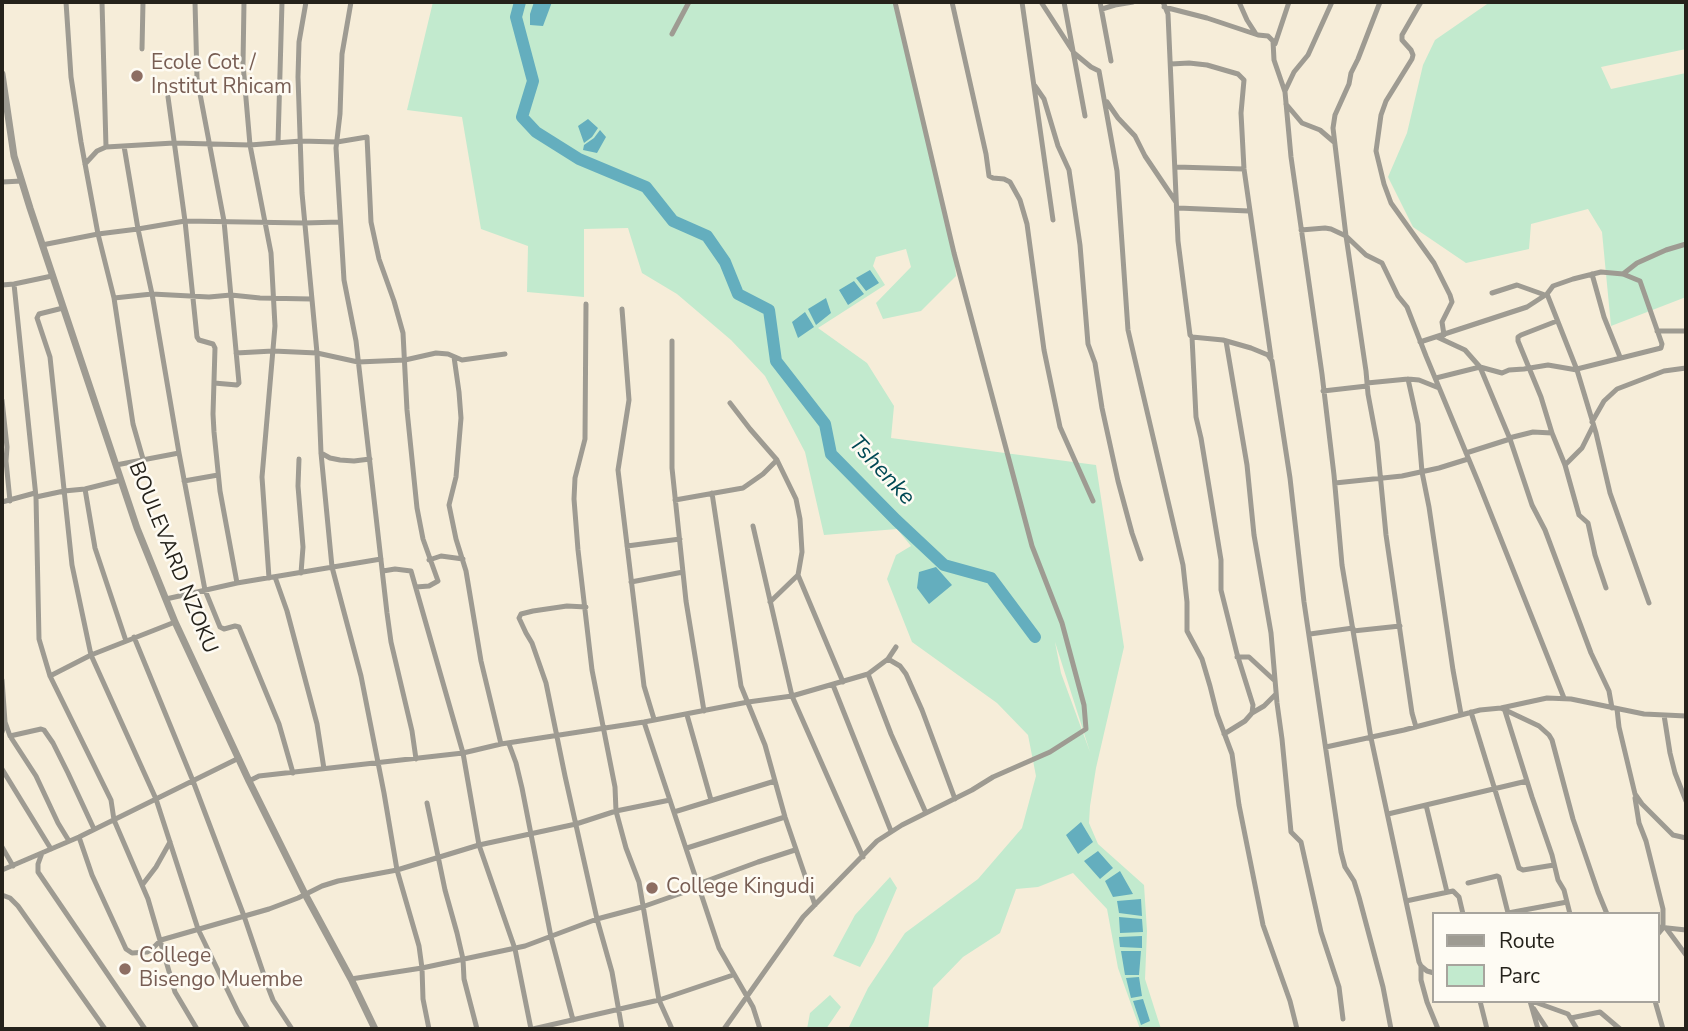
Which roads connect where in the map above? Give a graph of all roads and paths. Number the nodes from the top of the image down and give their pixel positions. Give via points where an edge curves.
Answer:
1 (66, 2) edge
2 (102, 2) edge
3 (143, 2) edge
4 (195, 2) edge
5 (244, 2) edge
6 (282, 2) edge
7 (306, 2) edge
8 (351, 2) edge
9 (689, 2) edge
10 (895, 2) edge
11 (952, 2) edge
12 (1022, 2) edge
13 (1041, 2) edge
14 (1064, 2) edge
15 (1100, 2) edge
16 (1133, 2) edge
17 (1239, 2) edge
18 (1289, 2) edge
19 (1332, 2) edge
20 (1380, 2) edge
21 (1421, 2) edge
22 (1164, 4) edge
23 (1101, 9) junction
24 (672, 34) dead end
25 (1256, 34) junction
26 (1274, 47) junction
27 (142, 49) dead end
28 (1073, 53) junction
29 (1111, 61) dead end
30 (1171, 64) junction
31 (2, 74) edge
32 (1035, 86) junction
33 (1285, 92) junction
34 (168, 97) dead end
35 (3, 99) edge
36 (1105, 99) junction
37 (1286, 104) junction
38 (1085, 116) dead end
39 (301, 141) junction
40 (337, 142) junction
41 (174, 143) junction
42 (209, 143) junction
43 (278, 143) junction
44 (1335, 143) junction
45 (250, 145) junction
46 (124, 146) junction
47 (106, 147) junction
48 (85, 164) junction
49 (1176, 167) junction
50 (1244, 169) junction
51 (22, 181) junction
52 (2, 183) edge
53 (1178, 206) junction
54 (1249, 211) junction
55 (1052, 220) dead end
56 (185, 221) junction
57 (224, 221) junction
58 (266, 222) junction
59 (341, 222) junction
60 (304, 223) junction
61 (138, 229) junction
62 (1301, 230) junction
63 (98, 234) junction
64 (1346, 236) junction
65 (1686, 244) edge
66 (42, 245) junction
67 (1592, 274) junction
68 (1623, 274) junction
69 (52, 276) junction
70 (14, 284) junction
71 (2, 285) edge
72 (1492, 293) dead end
73 (152, 295) junction
74 (231, 295) junction
75 (1546, 295) junction
76 (193, 296) junction
77 (114, 298) junction
78 (273, 298) junction
79 (311, 299) junction
80 (586, 304) dead end
81 (63, 308) junction
82 (622, 309) dead end
83 (1557, 321) junction
84 (1657, 331) junction
85 (1686, 331) edge
86 (1441, 336) junction
87 (1192, 337) junction
88 (672, 341) dead end
89 (1226, 341) junction
90 (1420, 342) junction
91 (273, 351) junction
92 (236, 353) junction
93 (317, 353) junction
94 (505, 354) dead end
95 (454, 357) junction
96 (1620, 357) junction
97 (405, 359) junction
98 (1272, 360) junction
99 (358, 362) junction
100 (1480, 367) junction
101 (1530, 368) junction
102 (1577, 369) junction
103 (1686, 369) edge
104 (1435, 378) junction
105 (1408, 379) junction
106 (1419, 380) junction
107 (214, 383) junction
108 (1367, 384) junction
109 (1440, 388) junction
110 (1323, 391) junction
111 (2, 400) edge
112 (730, 403) dead end
113 (1593, 424) junction
114 (1552, 433) junction
115 (1509, 439) junction
116 (179, 453) junction
117 (321, 453) junction
118 (1467, 456) junction
119 (143, 459) junction
120 (299, 459) dead end
121 (370, 459) junction
122 (777, 460) junction
123 (116, 465) junction
124 (1565, 465) junction
125 (1422, 472) junction
126 (218, 475) junction
127 (1380, 478) junction
128 (121, 480) junction
129 (184, 481) junction
130 (1335, 483) junction
131 (85, 489) junction
132 (64, 491) junction
133 (712, 493) junction
134 (36, 495) junction
135 (10, 500) junction
136 (675, 500) junction
137 (1093, 501) dead end
138 (2, 502) edge
139 (753, 526) dead end
140 (680, 539) junction
141 (627, 545) junction
142 (381, 559) junction
143 (463, 559) junction
144 (1141, 559) dead end
145 (429, 560) junction
146 (332, 568) junction
147 (383, 571) junction
148 (683, 572) junction
149 (301, 573) junction
150 (798, 575) junction
151 (272, 577) junction
152 (631, 582) junction
153 (237, 583) junction
154 (416, 587) junction
155 (1606, 588) dead end
156 (205, 590) junction
157 (166, 599) junction
158 (771, 602) junction
159 (1649, 603) dead end
160 (586, 607) junction
161 (175, 622) junction
162 (1400, 626) junction
163 (1353, 629) junction
164 (1310, 634) junction
165 (134, 637) junction
166 (126, 641) junction
167 (896, 647) dead end
168 (91, 655) junction
169 (1237, 657) junction
170 (888, 659) junction
171 (868, 674) junction
172 (50, 676) junction
173 (2, 680) edge
174 (1275, 680) junction
175 (843, 682) junction
176 (833, 685) junction
177 (1276, 694) junction
178 (792, 696) junction
179 (1564, 698) junction
180 (748, 702) junction
181 (1614, 709) junction
182 (1503, 710) junction
183 (704, 711) junction
184 (1471, 712) junction
185 (1252, 713) junction
186 (1461, 714) junction
187 (687, 715) junction
188 (1664, 715) junction
189 (1686, 716) edge
190 (654, 719) junction
191 (5, 722) junction
192 (645, 722) junction
193 (1416, 727) junction
194 (602, 729) junction
195 (2, 732) edge
196 (1224, 734) junction
197 (10, 736) junction
198 (558, 736) junction
199 (1371, 738) junction
200 (501, 744) junction
201 (509, 744) junction
202 (1326, 747) junction
203 (463, 753) junction
204 (239, 758) junction
205 (416, 759) junction
206 (378, 763) junction
207 (2, 769) edge
208 (324, 769) junction
209 (293, 773) junction
210 (193, 781) junction
211 (249, 781) junction
212 (775, 781) junction
213 (1527, 781) junction
214 (1494, 789) junction
215 (1635, 794) junction
216 (954, 799) junction
217 (156, 800) junction
218 (670, 800) junction
219 (712, 800) junction
220 (1686, 800) edge
221 (427, 803) dead end
222 (1426, 805) junction
223 (616, 811) junction
224 (674, 812) junction
225 (926, 813) junction
226 (1388, 814) junction
227 (785, 817) junction
228 (114, 820) junction
229 (576, 824) junction
230 (94, 829) junction
231 (891, 831) junction
232 (531, 834) junction
233 (79, 837) junction
234 (1686, 838) edge
235 (69, 841) junction
236 (170, 842) junction
237 (479, 845) junction
238 (2, 847) edge
239 (687, 848) junction
240 (51, 849) junction
241 (796, 849) junction
242 (43, 853) junction
243 (863, 857) junction
244 (440, 858) junction
245 (1554, 865) junction
246 (13, 866) junction
247 (2, 870) edge
248 (397, 870) junction
249 (1468, 883) dead end
250 (143, 884) junction
251 (698, 886) junction
252 (1447, 892) junction
253 (305, 894) junction
254 (2, 895) edge
255 (1406, 901) junction
256 (1567, 902) junction
257 (815, 905) junction
258 (642, 907) junction
259 (1462, 912) edge
260 (1508, 912) edge
261 (1513, 912) edge
262 (1570, 912) edge
263 (1606, 912) edge
264 (244, 916) junction
265 (597, 919) junction
266 (1662, 928) edge
267 (198, 929) junction
268 (1686, 930) edge
269 (551, 937) junction
270 (161, 940) junction
271 (152, 949) junction
272 (163, 949) junction
273 (514, 949) junction
274 (1686, 955) edge
275 (463, 959) junction
276 (1421, 966) junction
277 (422, 968) junction
278 (1432, 972) edge
279 (733, 975) junction
280 (351, 979) junction
281 (747, 997) junction
282 (659, 1000) junction
283 (1480, 1003) edge
284 (1531, 1003) edge
285 (1656, 1003) edge
286 (619, 1009) junction
287 (1572, 1018) junction
288 (1343, 1019) dead end
289 (573, 1020) junction
290 (105, 1029) edge
291 (145, 1029) edge
292 (197, 1029) edge
293 (248, 1029) edge
294 (292, 1029) edge
295 (375, 1029) edge
296 (429, 1029) edge
297 (477, 1029) edge
298 (532, 1029) edge
299 (622, 1029) edge
300 (672, 1029) edge
301 (724, 1029) edge
302 (760, 1029) edge
303 (1297, 1029) edge
304 (1391, 1029) edge
305 (1438, 1029) edge
306 (1487, 1029) edge
307 (1538, 1029) edge
308 (1547, 1029) edge
309 (1577, 1029) edge
310 (1620, 1029) edge
311 (1663, 1029) edge

1 - 48 street via 71,77
2 - 47 street
3 - 27 street
4 - 42 street via 197,78
5 - 45 street via 243,64
6 - 43 street
7 - 39 street via 299,41
8 - 40 street via 341,61
9 - 24 street
10 - 216 street via 954,253 1032,546 1062,623 1086,729
11 - 137 street via 989,176 1010,182 1027,224 1060,427
12 - 32 street
13 - 28 street
14 - 28 street
15 - 23 street
16 - 23 street
17 - 25 street
18 - 26 street
19 - 33 street
20 - 44 street via 1335,115
21 - 86 street via 1402,35 1413,55 1386,101 1376,151 1391,203 1434,263 1450,295
22 - 25 street
22 - 30 street
23 - 29 street
25 - 26 street via 1270,37
26 - 33 street
28 - 36 street via 1100,71
28 - 38 street
30 - 49 street
30 - 50 street via 1207,65 1243,78
31 - 35 street, BOULEVARD NZOKU
32 - 55 street
32 - 144 street via 1069,170 1088,344 1118,481
33 - 37 street
34 - 41 street
35 - 51 street, BOULEVARD NZOKU
36 - 53 street via 1135,136
36 - 196 street via 1117,171 1128,330 1183,565 1187,631 1202,659
37 - 44 street via 1301,123 1320,130
37 - 62 street
39 - 40 street
39 - 43 street
39 - 60 street
40 - 59 street
40 - 97 street via 367,137 371,222 403,333
41 - 42 street
41 - 46 street
41 - 56 street
42 - 45 street
42 - 57 street
43 - 45 street
44 - 64 street
45 - 58 street
46 - 47 street
46 - 61 street
47 - 48 street
48 - 63 street
49 - 50 street
49 - 53 street
50 - 54 street
51 - 52 street
51 - 66 street, BOULEVARD NZOKU
53 - 54 street
53 - 87 street via 1180,260
54 - 98 street
56 - 57 street
56 - 61 street
56 - 76 street
57 - 58 street
57 - 74 street
58 - 60 street
58 - 78 street
59 - 60 street
59 - 99 street via 344,280
60 - 79 street
61 - 63 street
61 - 73 street
62 - 64 street via 1325,228
62 - 110 street
63 - 66 street
63 - 77 street
64 - 90 street via 1382,263
64 - 108 street
65 - 68 street via 1637,263
66 - 69 street, BOULEVARD NZOKU
67 - 68 street
67 - 75 street via 1557,284
67 - 96 street
68 - 84 street via 1642,283
69 - 70 street
69 - 81 street, BOULEVARD NZOKU
70 - 71 street
70 - 134 street
72 - 75 street via 1517,285
73 - 76 street
73 - 77 street
73 - 116 street
74 - 76 street
74 - 78 street
74 - 92 street
75 - 83 street
75 - 86 street via 1527,307
76 - 107 street via 197,338 215,348
77 - 119 street via 130,408
78 - 79 street
78 - 91 street
79 - 93 street
80 - 160 street via 585,439 575,489
81 - 123 street, BOULEVARD NZOKU
81 - 132 street via 37,318 50,357
82 - 141 street via 629,400 618,470
83 - 101 street via 1518,337
83 - 102 street
84 - 85 street
84 - 96 street via 1661,348
86 - 90 street
86 - 100 street via 1465,350
87 - 89 street
87 - 169 street via 1196,417 1221,560 1221,590
88 - 136 street
89 - 98 street
89 - 174 street
90 - 104 street
91 - 92 street
91 - 93 street
91 - 151 street via 262,477
92 - 107 street via 238,384
93 - 99 street
93 - 117 street
94 - 95 street
95 - 97 street via 436,353
95 - 143 street via 461,418 449,505
96 - 102 street
97 - 99 street
97 - 145 street via 417,508
98 - 164 street
99 - 121 street
100 - 101 street via 1502,373
100 - 104 street
100 - 115 street
101 - 102 street
101 - 114 street
102 - 113 street
103 - 113 street via 1664,371 1617,388
104 - 106 street
104 - 109 street
105 - 106 street
105 - 108 street
105 - 125 street
106 - 109 street
107 - 126 street
108 - 110 street
108 - 127 street
109 - 118 street
110 - 130 street
111 - 135 street
112 - 122 street
113 - 124 street via 1582,448
113 - 159 street via 1610,492
114 - 115 street via 1533,432
114 - 124 street
115 - 118 street
115 - 181 street
116 - 119 street
116 - 129 street
117 - 121 street via 340,460
117 - 146 street
118 - 125 street
118 - 179 street
119 - 123 street
120 - 149 street
121 - 142 street
122 - 133 street via 743,488
122 - 150 street via 796,499 800,519
123 - 128 street, BOULEVARD NZOKU
124 - 155 street
125 - 127 street
125 - 186 street
126 - 129 street
126 - 153 street
127 - 130 street
127 - 162 street
128 - 131 street
128 - 157 street, BOULEVARD NZOKU
129 - 156 street
130 - 163 street
131 - 132 street
131 - 166 street via 95,548
132 - 134 street
132 - 168 street via 72,565
133 - 136 street
133 - 180 street via 741,686
134 - 135 street
134 - 172 street via 39,639
135 - 138 street
136 - 140 street
139 - 158 street
140 - 141 street
140 - 148 street
141 - 152 street
142 - 146 street
142 - 147 street
143 - 145 street via 441,556
143 - 200 street
145 - 154 street via 438,582
146 - 149 street
146 - 206 street
147 - 154 street via 410,570
147 - 205 street via 391,642
148 - 152 street
148 - 183 street
149 - 151 street
150 - 158 street
150 - 175 street
151 - 153 street
151 - 208 street via 287,611
152 - 190 street via 644,686
153 - 156 street
154 - 203 street
156 - 157 street
156 - 209 street via 220,627 239,627 279,724
157 - 161 street, BOULEVARD NZOKU
158 - 178 street
160 - 194 street
160 - 198 street via 533,611 519,618 546,683
161 - 165 street
161 - 204 street, BOULEVARD NZOKU
162 - 163 street
162 - 193 street
163 - 164 street
163 - 199 street
164 - 202 street
165 - 166 street
165 - 210 street
166 - 168 street
167 - 170 street
168 - 172 street
168 - 217 street
169 - 174 street via 1249,657
169 - 185 street
170 - 171 street
170 - 216 street via 906,674
171 - 175 street
171 - 225 street
172 - 228 street via 111,800
173 - 191 street
174 - 177 street
175 - 176 street
176 - 178 street
176 - 231 street
177 - 185 street
177 - 288 street via 1292,832 1301,842
178 - 180 street
178 - 243 street
179 - 181 street
179 - 182 street
180 - 183 street
180 - 212 street
181 - 188 street
181 - 215 street
182 - 184 street
182 - 213 street
182 - 263 street via 1539,726 1552,740
183 - 187 street
184 - 186 street
184 - 214 street
185 - 196 street
186 - 193 street
187 - 190 street
187 - 219 street
188 - 189 street
188 - 220 street via 1675,773
190 - 192 street
191 - 195 street
191 - 197 street
192 - 194 street
192 - 218 street
193 - 199 street
194 - 198 street
194 - 223 street
196 - 303 street via 1232,754 1264,925
197 - 230 street via 44,730
197 - 235 street
198 - 201 street
198 - 229 street
199 - 202 street
199 - 226 street
200 - 201 street
200 - 203 street
201 - 232 street
202 - 304 street via 1341,852 1359,897
203 - 205 street
203 - 237 street
204 - 210 street
204 - 211 street, BOULEVARD NZOKU
205 - 206 street
206 - 208 street
206 - 248 street
207 - 240 street
208 - 209 street
209 - 211 street
210 - 217 street
210 - 264 street
211 - 253 street, BOULEVARD NZOKU
212 - 219 street
212 - 227 street
213 - 214 street
213 - 245 street
214 - 222 street
214 - 245 street via 1519,868
215 - 234 street via 1671,834
215 - 266 street via 1663,909
216 - 225 street
217 - 228 street
217 - 236 street
218 - 223 street
218 - 224 street
219 - 224 street
221 - 244 street
222 - 226 street
222 - 252 street
223 - 229 street
223 - 258 street via 639,882
224 - 239 street
225 - 231 street
226 - 255 street
227 - 239 street
227 - 241 street
228 - 230 street
228 - 250 street
229 - 232 street
229 - 265 street
230 - 233 street
231 - 243 street
232 - 237 street
232 - 269 street
233 - 235 street
233 - 271 street via 126,949 132,953
235 - 240 street
236 - 250 street
236 - 267 street
237 - 244 street
237 - 273 street
238 - 246 street
239 - 251 street
240 - 242 street
241 - 251 street
241 - 257 street
242 - 246 street
242 - 291 street via 38,872
243 - 257 street
244 - 248 street
244 - 275 street
245 - 256 street
246 - 247 street
248 - 253 street via 338,881
248 - 277 street
249 - 260 street via 1499,877
250 - 270 street
251 - 258 street
251 - 279 street
252 - 255 street
252 - 259 street via 1458,894
253 - 264 street
253 - 280 street, BOULEVARD NZOKU
254 - 290 street via 18,906
255 - 276 street
256 - 261 street
256 - 262 street
257 - 281 street
258 - 265 street
258 - 282 street
264 - 267 street
264 - 294 street via 273,1000
265 - 269 street
265 - 286 street
266 - 268 street
266 - 274 street
267 - 270 street
267 - 293 street
269 - 273 street
269 - 289 street
270 - 271 street
270 - 272 street
271 - 272 street
272 - 292 street via 175,992
273 - 275 street
273 - 298 street
275 - 277 street
275 - 297 street
276 - 278 street
276 - 305 street via 1421,980
277 - 280 street
277 - 296 street
279 - 281 street
279 - 282 street
280 - 295 street, BOULEVARD NZOKU
281 - 301 street
281 - 302 street
282 - 286 street
282 - 300 street
283 - 306 street
284 - 287 street via 1566,1012
284 - 307 street
284 - 308 street
285 - 311 street
286 - 289 street
286 - 299 street
287 - 309 street
287 - 310 street via 1599,1012
289 - 298 street

